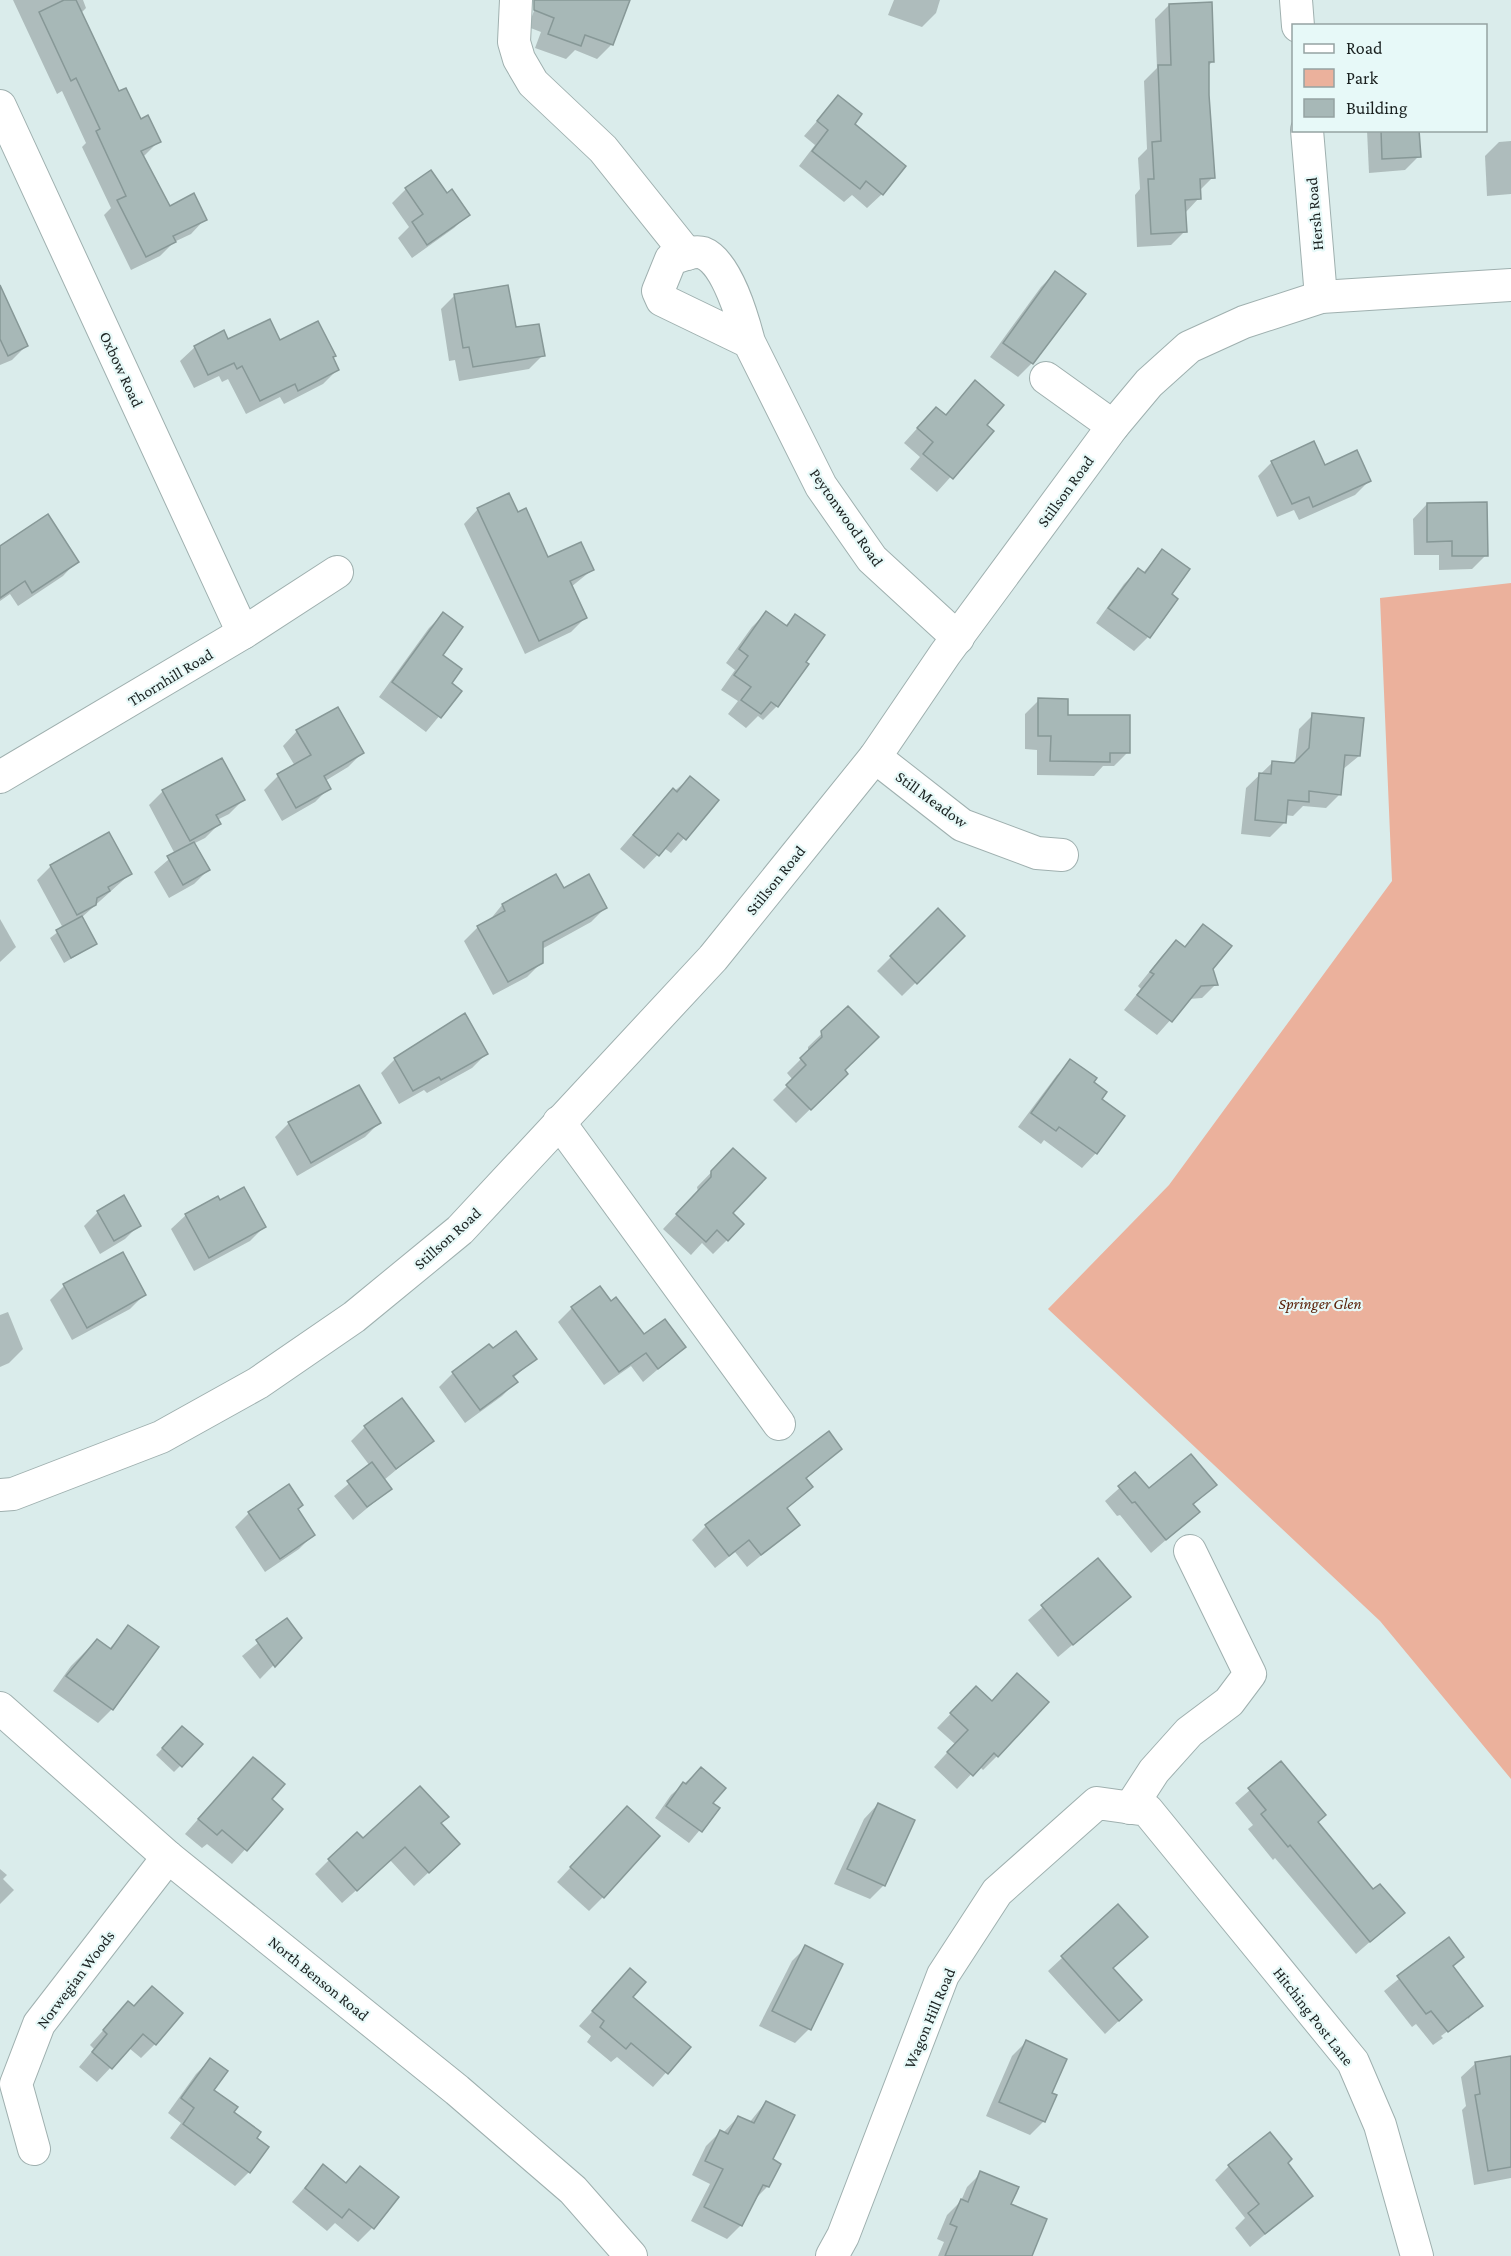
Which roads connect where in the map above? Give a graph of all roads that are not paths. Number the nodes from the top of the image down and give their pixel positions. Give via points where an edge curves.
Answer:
1 (516, 0) edge
2 (1296, 0) edge
3 (1298, 24) edge
4 (0, 106) edge
5 (1307, 132) edge
6 (687, 254) junction
7 (1511, 285) edge
8 (1321, 297) junction
9 (749, 342) junction
10 (1046, 378) dead end
11 (1113, 426) junction
12 (337, 572) dead end
13 (243, 633) junction
14 (958, 638) junction
15 (875, 757) junction
16 (0, 777) edge
17 (1062, 855) dead end
18 (559, 1122) junction
19 (779, 1424) dead end
20 (0, 1495) edge
21 (1190, 1551) dead end
22 (0, 1708) edge
23 (1139, 1809) junction
24 (168, 1857) junction
25 (34, 2149) dead end
26 (630, 2256) edge
27 (832, 2256) edge
28 (1417, 2256) edge

1 - 6 street via 514,42 533,83 603,148
2 - 3 street
4 - 13 street, Oxbow Road
5 - 8 street, Hersh Road
6 - 9 street, Peytonwood Road via 701,252 716,260
6 - 9 street via 671,259 657,291 662,300
7 - 8 street, Stillson Road
8 - 11 street, Stillson Road via 1244,322 1190,347 1149,383
9 - 14 street, Peytonwood Road via 821,486 872,559
10 - 11 street
11 - 14 street, Stillson Road
12 - 13 street, Thornhill Road
13 - 16 street, Thornhill Road
14 - 15 street, Stillson Road
15 - 17 street, Still Meadow via 962,825 1037,853
15 - 18 street, Stillson Road via 713,957
18 - 19 street
18 - 20 street, Stillson Road via 460,1230 354,1317 258,1383 161,1437 13,1494
21 - 23 street via 1250,1674 1229,1702 1190,1732 1154,1771
22 - 24 street, North Benson Road
23 - 27 street, Wagon Hill Road via 1097,1803 997,1892 943,1975
23 - 28 street, Hitching Post Lane via 1353,2062 1380,2125
24 - 25 street, Norwegian Woods via 39,2024 16,2084
24 - 26 street, North Benson Road via 457,2090 573,2190

